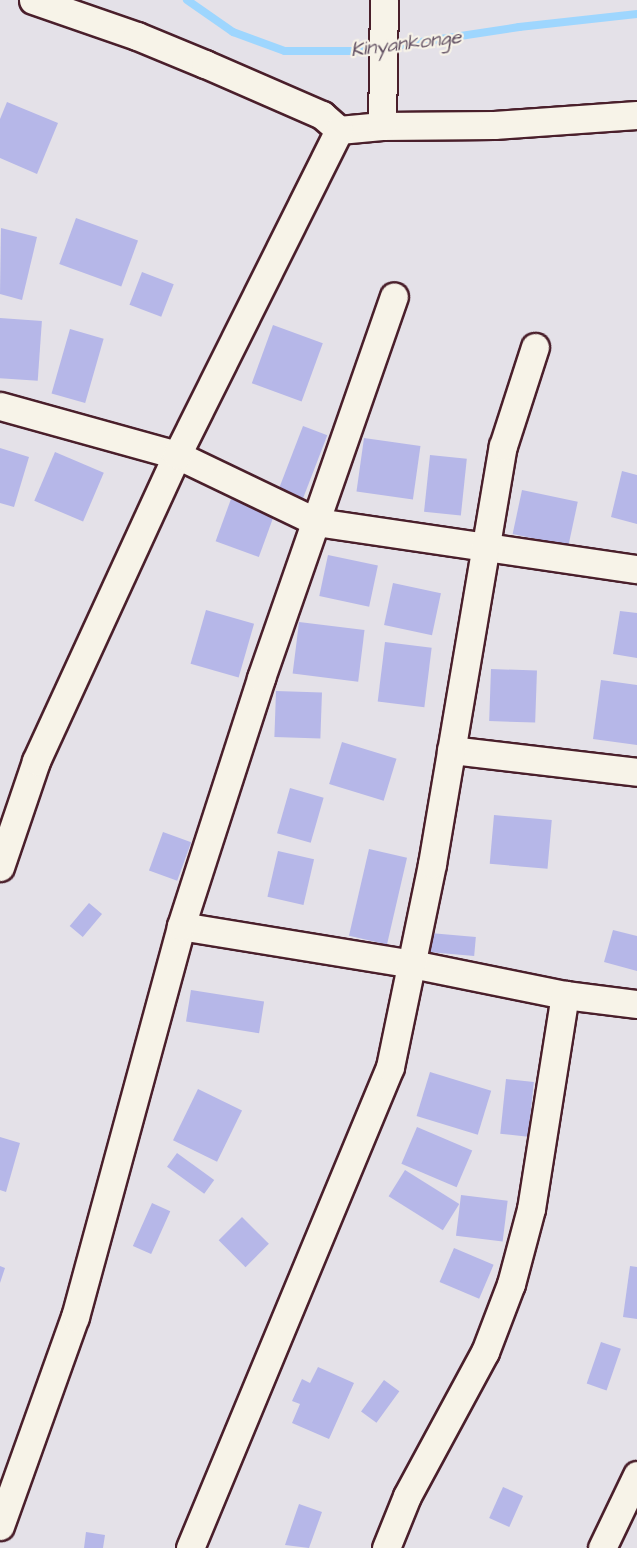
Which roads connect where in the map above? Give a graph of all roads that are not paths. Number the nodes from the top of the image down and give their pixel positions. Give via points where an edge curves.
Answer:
1 (33, 0) edge
2 (384, 0) edge
3 (637, 116) edge
4 (382, 126) junction
5 (339, 130) junction
6 (394, 296) dead end
7 (535, 346) dead end
8 (0, 406) edge
9 (177, 455) junction
10 (317, 522) junction
11 (484, 546) junction
12 (637, 569) edge
13 (451, 750) junction
14 (637, 772) edge
15 (0, 867) edge
16 (181, 926) junction
17 (412, 964) junction
18 (565, 995) junction
19 (637, 1004) edge
20 (637, 1475) edge
21 (0, 1526) edge
22 (190, 1548) edge
23 (386, 1548) edge
24 (602, 1548) edge

1 - 5 street via 205,64 322,115
2 - 4 street
3 - 4 street via 494,125
4 - 5 street
5 - 9 street
6 - 10 street
7 - 11 street via 503,446
8 - 9 street
9 - 10 street
9 - 15 street via 36,761
10 - 11 street
10 - 16 street via 261,678
11 - 12 street
11 - 13 street
13 - 14 street
13 - 17 street
16 - 17 street
16 - 21 street via 75,1317
17 - 18 street
17 - 22 street via 390,1067
18 - 19 street
18 - 23 street via 531,1209 511,1284 485,1352 407,1496
20 - 24 street

